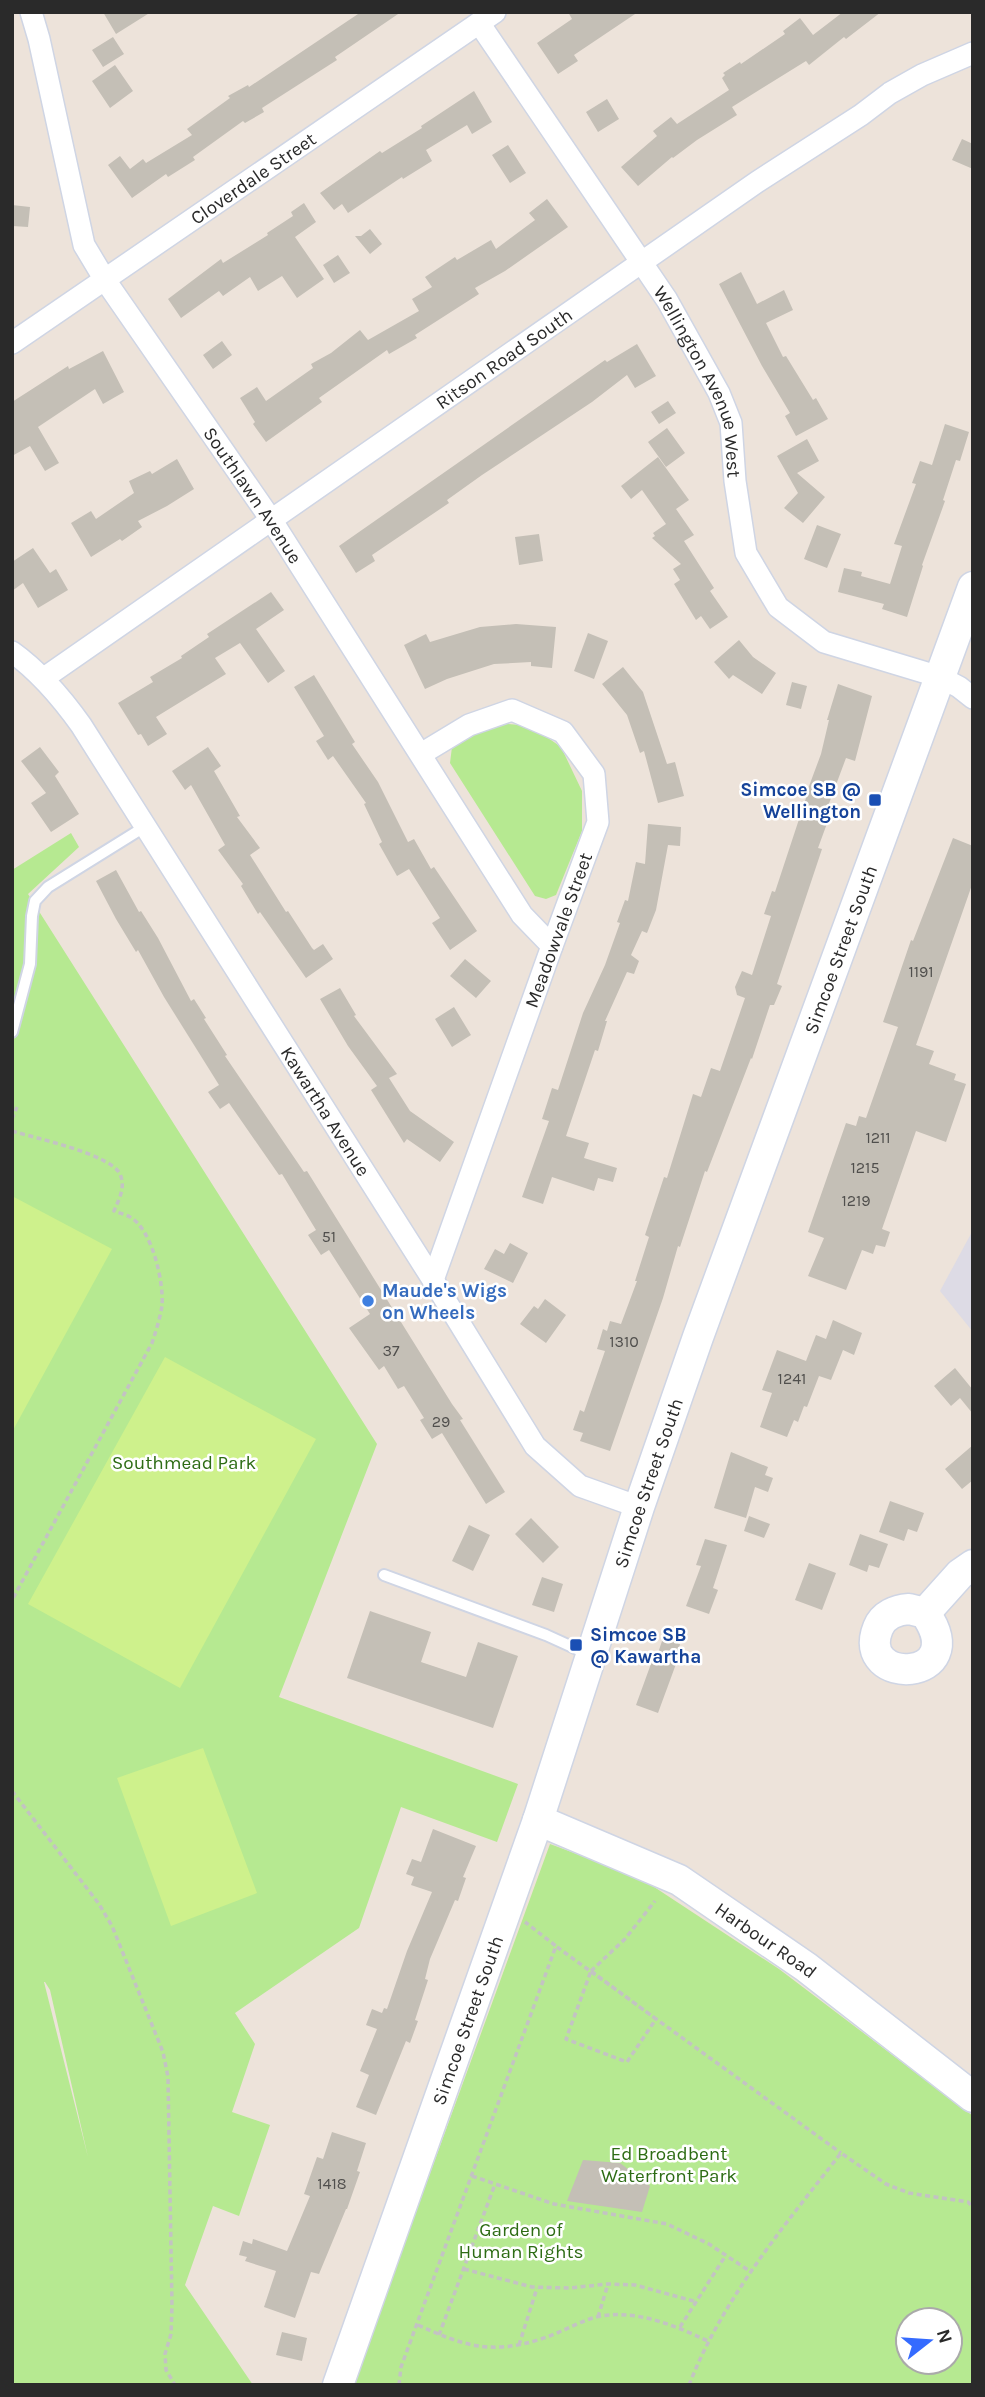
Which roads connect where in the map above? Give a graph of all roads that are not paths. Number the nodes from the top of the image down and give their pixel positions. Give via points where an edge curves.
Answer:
1 (31, 12) edge
2 (487, 18) edge
3 (973, 53) edge
4 (642, 263) junction
5 (105, 280) junction
6 (12, 343) edge
7 (272, 521) junction
8 (973, 587) edge
9 (12, 652) edge
10 (940, 677) junction
11 (44, 678) junction
12 (973, 698) edge
13 (421, 754) junction
14 (146, 826) junction
15 (552, 946) junction
16 (12, 1032) edge
17 (433, 1280) junction
18 (639, 1507) junction
19 (973, 1565) edge
20 (384, 1574) dead end
21 (925, 1613) dead end
22 (591, 1655) junction
23 (538, 1820) junction
24 (973, 2097) edge
25 (338, 2385) edge

1 - 5 street, Southlawn Avenue via 84,245
2 - 4 street, Wellington Avenue West
2 - 5 street, Cloverdale Street
3 - 4 street, Ritson Road South via 890,93
4 - 7 street, Ritson Road South
4 - 10 street, Wellington Avenue West via 667,300 731,422 746,553 778,607 824,642
5 - 6 street, Cloverdale Street
5 - 7 street, Southlawn Avenue
7 - 11 street, Ritson Road South
7 - 13 street, Southlawn Avenue
8 - 10 street, Simcoe Street South
9 - 11 street, Kawartha Avenue
10 - 12 street, Wellington Avenue West
10 - 18 street, Simcoe Street South
11 - 14 street, Kawartha Avenue via 81,725
13 - 15 street, Southlawn Avenue via 522,915
13 - 15 street, Meadowvale Street via 469,725 512,710 563,732 594,774 598,822
14 - 16 lane via 48,887 35,901 30,964
14 - 17 street, Kawartha Avenue
15 - 17 street, Meadowvale Street
17 - 18 street, Kawartha Avenue via 535,1446 580,1486
18 - 22 street, Simcoe Street South
19 - 21 street
20 - 22 lane
22 - 23 street, Simcoe Street South
23 - 24 street, Harbour Road via 679,1880 806,1967
23 - 25 street, Simcoe Street South

